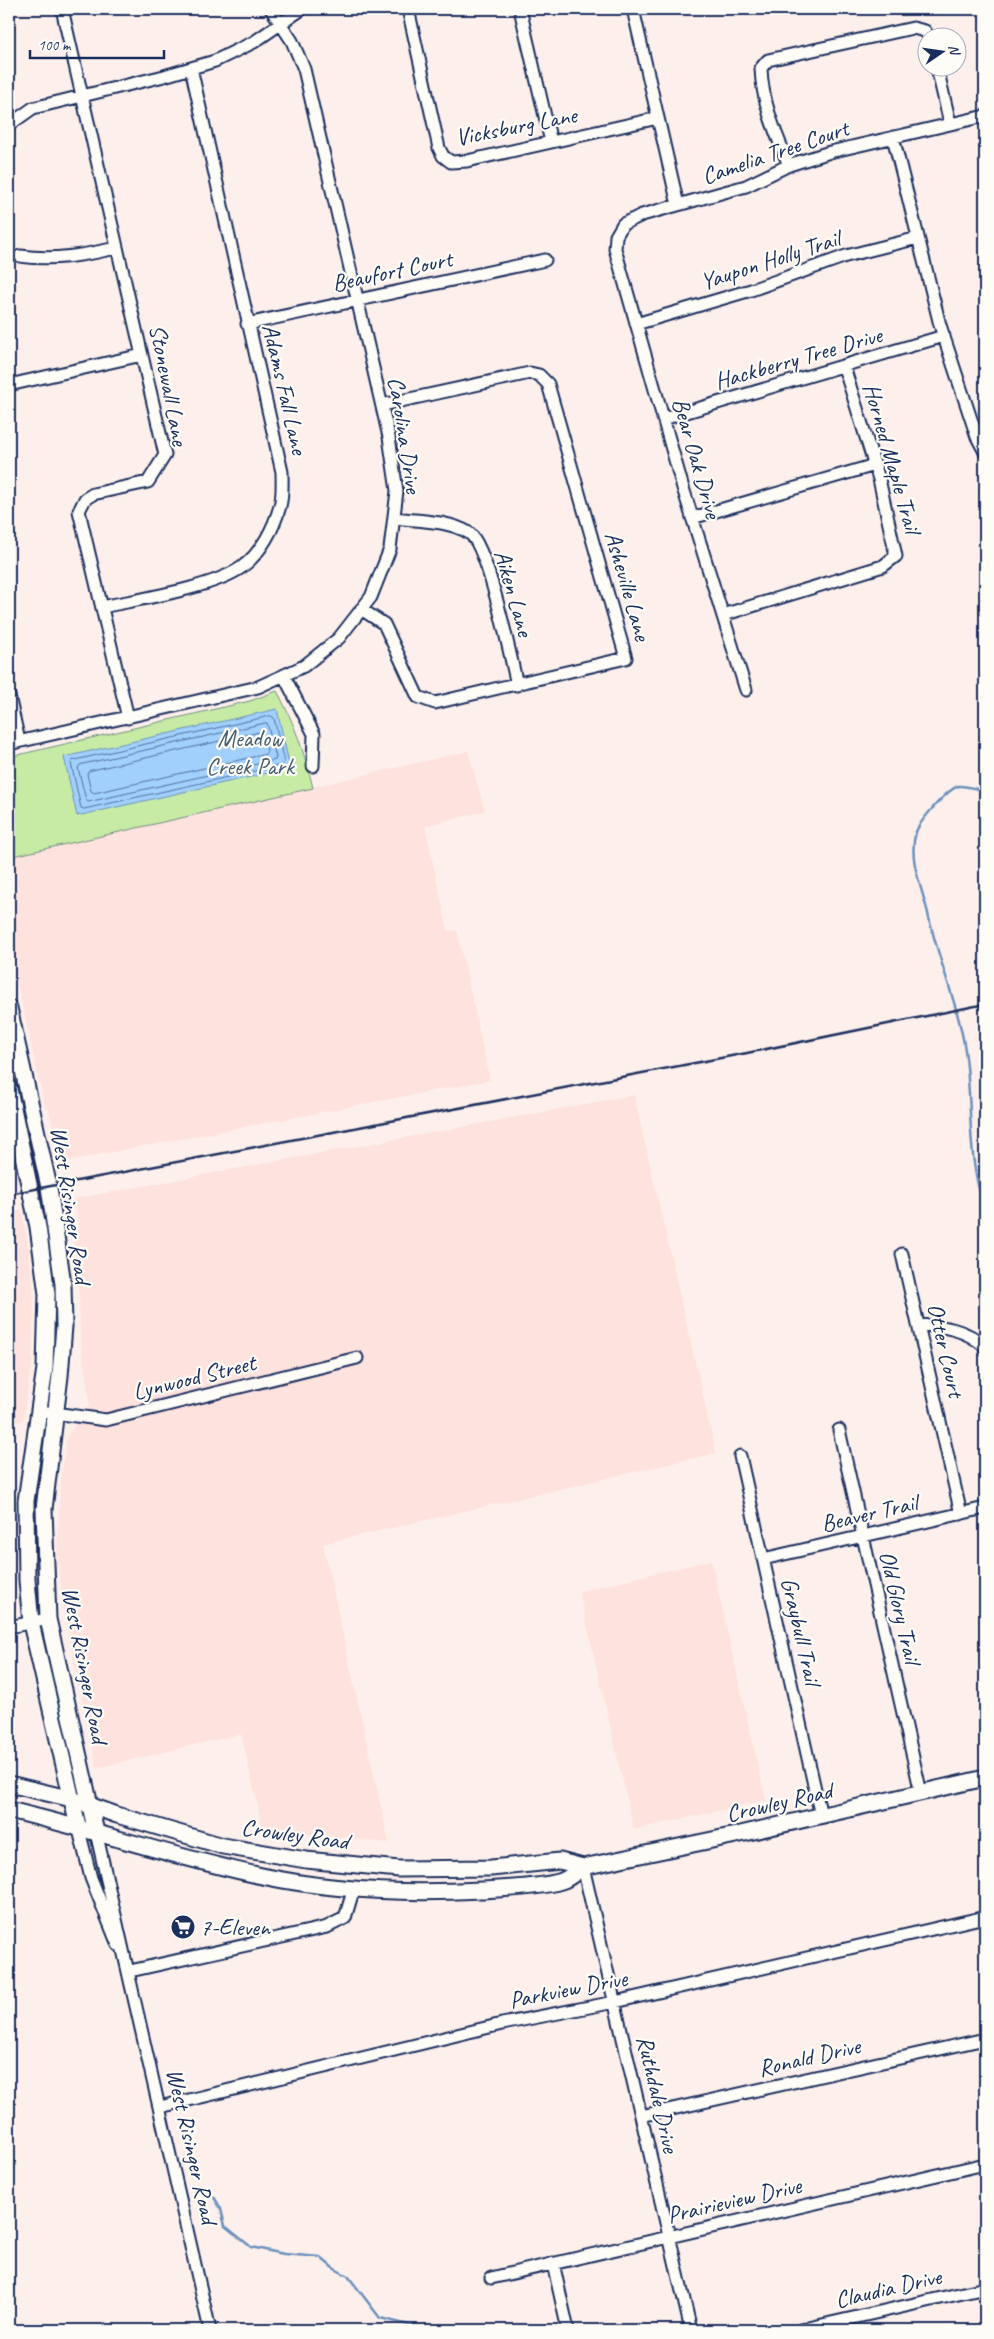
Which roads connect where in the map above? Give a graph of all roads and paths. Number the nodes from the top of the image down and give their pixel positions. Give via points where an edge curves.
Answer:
1 (62, 9) edge
2 (271, 9) edge
3 (302, 9) edge
4 (408, 9) edge
5 (520, 9) edge
6 (633, 9) edge
7 (281, 24) junction
8 (916, 29) edge
9 (191, 68) junction
10 (940, 78) edge
11 (82, 96) junction
12 (985, 116) edge
13 (658, 118) junction
14 (950, 123) junction
15 (9, 125) edge
16 (893, 137) junction
17 (551, 142) junction
18 (789, 165) junction
19 (678, 205) junction
20 (616, 236) joint
21 (918, 238) junction
22 (117, 248) junction
23 (20, 256) dead end
24 (545, 260) dead end
25 (358, 300) junction
26 (247, 324) junction
27 (636, 324) junction
28 (944, 336) junction
29 (142, 355) junction
30 (844, 367) junction
31 (9, 385) edge
32 (382, 405) junction
33 (663, 419) junction
34 (985, 452) edge
35 (875, 465) junction
36 (394, 518) junction
37 (692, 518) junction
38 (102, 607) junction
39 (361, 610) junction
40 (722, 615) junction
41 (284, 676) junction
42 (517, 685) junction
43 (746, 690) dead end
44 (9, 696) edge
45 (128, 718) junction
46 (14, 743) edge
47 (313, 766) dead end
48 (9, 1008) edge
49 (9, 1089) edge
50 (902, 1254) dead end
51 (918, 1325) junction
52 (985, 1347) edge
53 (357, 1358) dead end
54 (39, 1411) junction
55 (56, 1413) junction
56 (839, 1430) dead end
57 (740, 1456) dead end
58 (985, 1508) edge
59 (960, 1514) junction
60 (863, 1536) junction
61 (763, 1560) junction
62 (48, 1619) junction
63 (31, 1623) junction
64 (9, 1627) edge
65 (985, 1778) edge
66 (9, 1784) edge
67 (921, 1793) junction
68 (72, 1799) junction
69 (90, 1806) junction
70 (9, 1810) edge
71 (821, 1816) junction
72 (78, 1826) junction
73 (96, 1832) junction
74 (583, 1867) junction
75 (354, 1888) junction
76 (985, 1917) edge
77 (130, 1972) junction
78 (615, 2002) junction
79 (985, 2039) edge
80 (160, 2107) junction
81 (642, 2116) junction
82 (985, 2164) edge
83 (670, 2237) junction
84 (553, 2263) junction
85 (491, 2278) dead end
86 (985, 2288) edge
87 (210, 2330) edge
88 (568, 2330) edge
89 (691, 2330) edge
90 (800, 2330) edge

1 - 11 street, Stonewall Lane
2 - 7 street, Carolina Drive
3 - 7 street
4 - 17 street, Vicksburg Lane via 434,130 443,156 458,163
5 - 17 street
6 - 13 street
7 - 9 street via 254,42 215,61
7 - 25 street, Carolina Drive via 304,69
8 - 18 street via 768,60 761,68 761,82 772,124
9 - 11 street
9 - 26 street, Adams Fall Lane
10 - 14 street
11 - 15 street via 33,108
11 - 22 street, Stonewall Lane
12 - 14 street, Camelia Tree Court
13 - 17 street, Vicksburg Lane
13 - 19 street
14 - 16 street, Camelia Tree Court
16 - 18 street, Camelia Tree Court
16 - 21 street
18 - 19 street, Camelia Tree Court via 746,186
19 - 20 street, Camelia Tree Court via 623,224
20 - 27 street, Bear Oak Drive via 615,249
21 - 27 street, Yaupon Holly Trail via 846,256 751,290
21 - 28 street
22 - 23 street via 74,258
22 - 29 street, Stonewall Lane
24 - 25 street, Beaufort Court
25 - 26 street, Beaufort Court
25 - 32 street, Carolina Drive
26 - 38 street, Adams Fall Lane via 282,472 281,504 272,529 242,567 214,581
27 - 33 street, Bear Oak Drive
28 - 30 street, Hackberry Tree Drive
28 - 34 street via 977,438
29 - 31 street
29 - 38 street, Stonewall Lane via 165,455 148,482 93,494 84,500 79,512
30 - 33 street, Hackberry Tree Drive
30 - 35 street, Horned Maple Trail
32 - 36 street, Carolina Drive via 397,491
32 - 42 street, Asheville Lane via 530,373 539,375 548,384 626,658
33 - 37 street, Bear Oak Drive
35 - 37 street
35 - 40 street, Horned Maple Trail via 896,549 892,561
36 - 39 street, Carolina Drive via 390,549 372,596
36 - 42 street, Aiken Lane via 453,525 471,534 483,553
37 - 40 street, Bear Oak Drive
38 - 45 street, Stonewall Lane
39 - 41 street, Carolina Drive via 339,638 304,666
39 - 42 street, Asheville Lane via 384,624 418,696 435,703
40 - 43 street, Bear Oak Drive
41 - 45 street, Carolina Drive via 258,687
41 - 47 street via 314,734
44 - 46 street
45 - 46 street, Carolina Drive
48 - 55 main road, West Risinger Road via 59,1244 64,1326
49 - 54 main road, West Risinger Road via 38,1227 47,1294 45,1368
50 - 51 street, Otter Court
51 - 52 street via 960,1331
51 - 59 street, Otter Court
53 - 55 street, Lynwood Street via 128,1416 106,1420
54 - 55 street, Lynwood Street
54 - 63 main road, West Risinger Road via 26,1501
55 - 62 main road, West Risinger Road via 44,1509
56 - 60 street, Old Glory Trail
57 - 61 street, Graybull Trail
58 - 59 street, Beaver Trail
59 - 60 street, Beaver Trail
60 - 61 street, Beaver Trail
60 - 67 street, Old Glory Trail
61 - 71 street, Graybull Trail
62 - 63 street
62 - 69 main road, West Risinger Road
63 - 64 street
63 - 68 main road, West Risinger Road
65 - 67 main road, Crowley Road
66 - 68 main road, Crowley Road
67 - 71 main road, Crowley Road
68 - 69 main road, Crowley Road
68 - 72 main road, West Risinger Road
69 - 73 main road, West Risinger Road
69 - 74 main road, Crowley Road via 223,1846 306,1860 399,1870 491,1868 560,1860
70 - 72 main road, Crowley Road
71 - 74 main road, Crowley Road
72 - 73 main road, Crowley Road
72 - 77 street, West Risinger Road via 102,1909
73 - 75 main road, Crowley Road via 263,1876
73 - 77 street, West Risinger Road
74 - 75 main road, Crowley Road via 564,1880 505,1888 404,1891
74 - 78 street, Ruthdale Drive
75 - 77 street, Crowley Road via 345,1918 327,1928
76 - 78 street, Parkview Drive
77 - 80 street, West Risinger Road
78 - 80 street, Parkview Drive via 493,2026
78 - 81 street, Ruthdale Drive
79 - 81 street, Ronald Drive
80 - 87 street, West Risinger Road
81 - 83 street, Ruthdale Drive
82 - 83 street, Prairieview Drive
83 - 84 street, Prairieview Drive
83 - 89 street, Ruthdale Drive
84 - 85 street, Prairieview Drive
84 - 88 street
86 - 90 street, Claudia Drive

